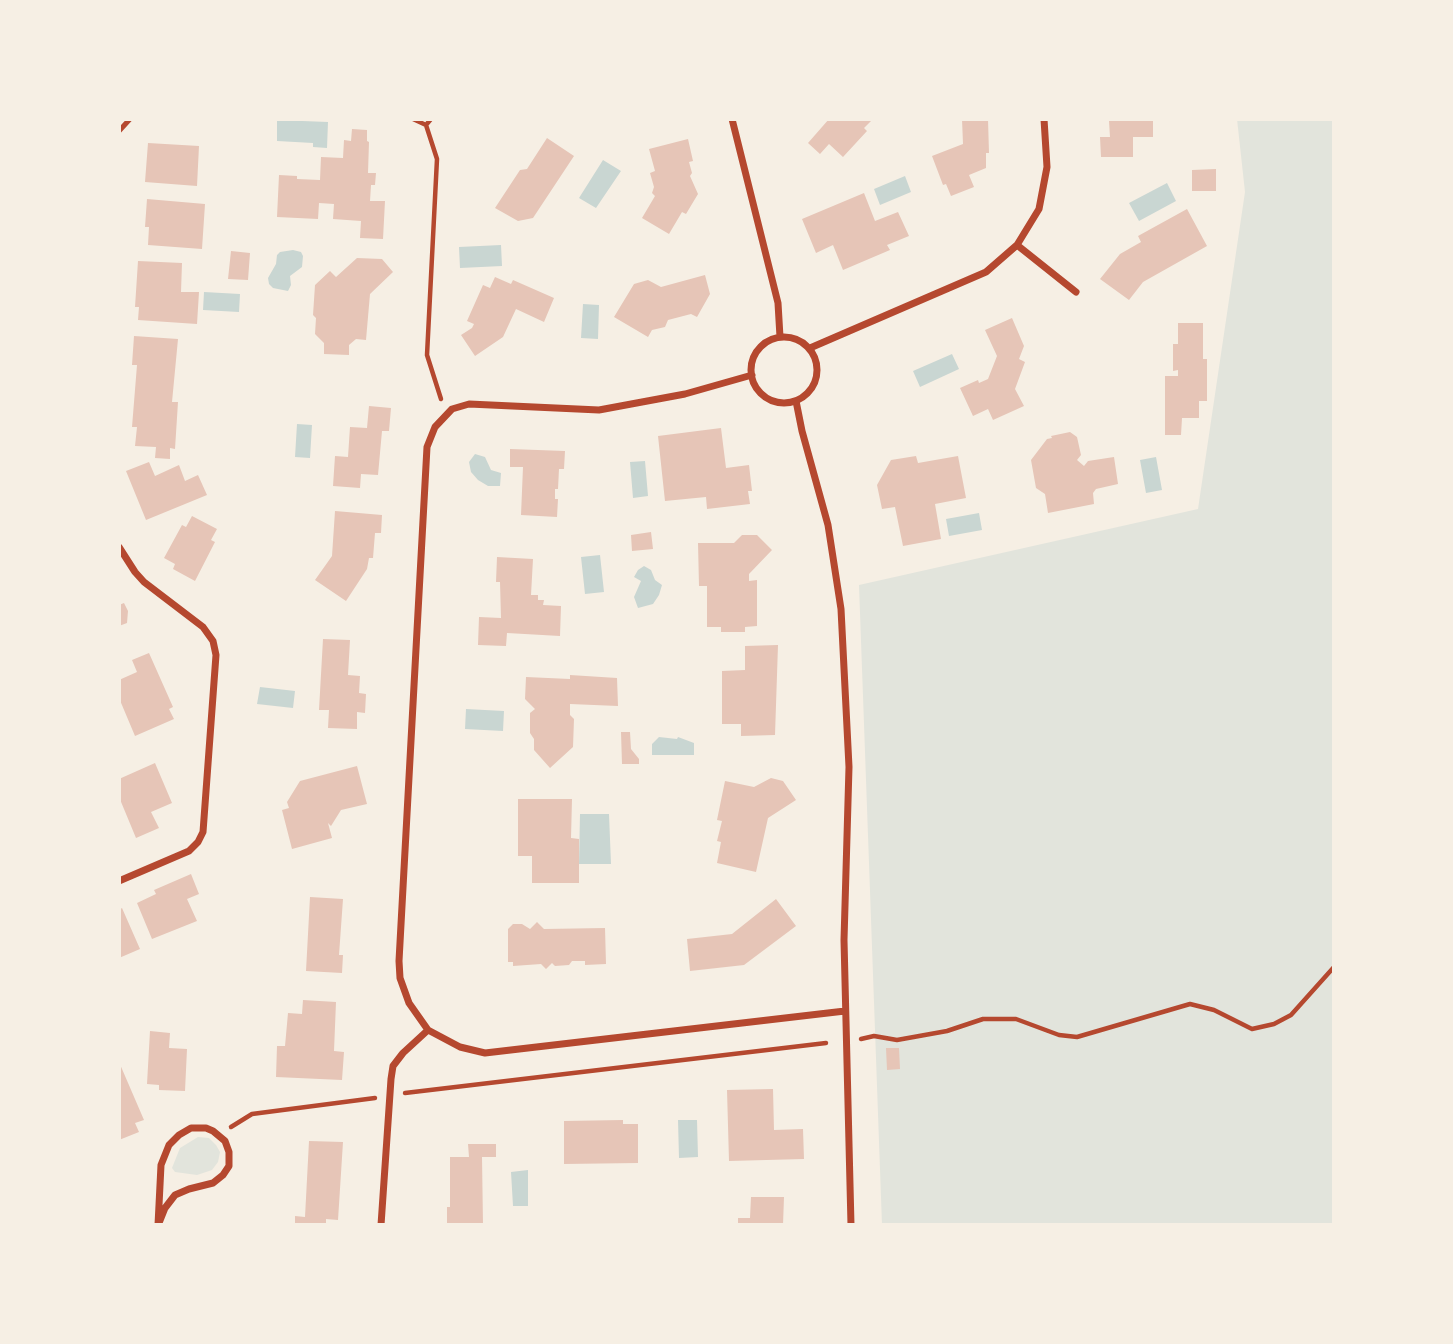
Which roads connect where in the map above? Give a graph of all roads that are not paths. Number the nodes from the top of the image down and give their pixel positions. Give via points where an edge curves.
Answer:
1 (130, 119) edge
2 (732, 119) edge
3 (1044, 119) edge
4 (119, 131) edge
5 (1017, 245) junction
6 (1076, 292) dead end
7 (780, 337) junction
8 (810, 348) junction
9 (752, 375) junction
10 (796, 401) junction
11 (119, 547) edge
12 (119, 881) edge
13 (845, 1011) junction
14 (428, 1030) junction
15 (159, 1224) edge
16 (381, 1225) edge
17 (851, 1225) edge

1 - 4 lane
2 - 7 street via 778,303
3 - 5 street via 1047,167 1039,209
5 - 6 street
5 - 8 street via 986,272
7 - 8 street
7 - 9 street via 755,354
8 - 10 street via 817,378 813,388
9 - 10 street via 768,399
9 - 14 street via 612,409 461,406 435,427 427,447 399,961 409,1003
10 - 13 street via 828,525 841,609 849,767
11 - 12 street via 144,582 203,627 213,640 216,655 203,832 189,851
13 - 14 street via 500,1053 460,1047
13 - 17 street
14 - 16 street via 397,1060 391,1079
15 - 15 street via 175,1195 213,1183 229,1166 225,1141 206,1128 185,1131 173,1139 161,1165

